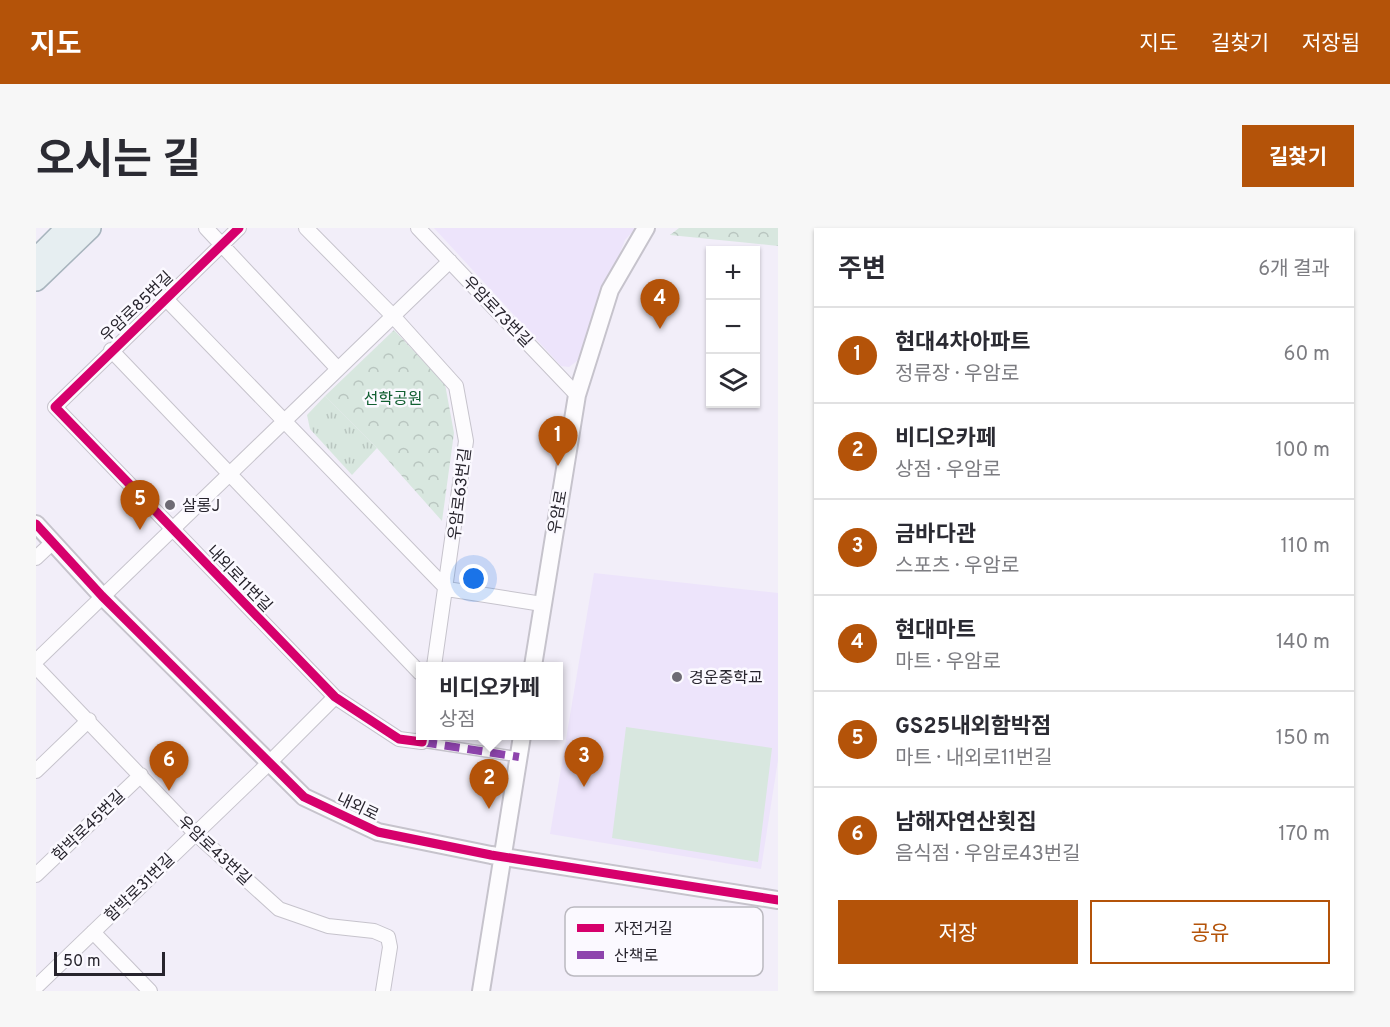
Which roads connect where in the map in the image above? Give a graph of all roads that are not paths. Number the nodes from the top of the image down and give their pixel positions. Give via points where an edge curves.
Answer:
1 (67, 228) edge
2 (90, 228) edge
3 (206, 228) edge
4 (239, 228) edge
5 (306, 228) edge
6 (418, 228) edge
7 (646, 228) edge
8 (221, 244) junction
9 (37, 256) edge
10 (450, 261) junction
11 (36, 280) edge
12 (166, 299) junction
13 (393, 316) junction
14 (111, 350) junction
15 (338, 369) junction
16 (577, 395) junction
17 (55, 407) joint
18 (285, 421) junction
19 (229, 474) junction
20 (36, 524) edge
21 (171, 529) junction
22 (53, 542) junction
23 (36, 558) edge
24 (447, 589) junction
25 (102, 596) junction
26 (542, 604) junction
27 (36, 661) edge
28 (435, 662) edge
29 (533, 662) edge
30 (36, 667) edge
31 (416, 669) edge
32 (335, 697) junction
33 (89, 720) junction
34 (416, 739) edge
35 (428, 740) edge
36 (521, 740) edge
37 (519, 757) junction
38 (269, 764) junction
39 (36, 771) edge
40 (141, 775) junction
41 (195, 833) junction
42 (505, 855) junction
43 (36, 875) edge
44 (778, 900) edge
45 (93, 932) junction
46 (36, 987) edge
47 (150, 991) edge
48 (383, 991) edge
49 (482, 991) edge

1 - 9 main road
2 - 11 main road
3 - 8 street
4 - 8 street, 우암로85번길
5 - 13 street
6 - 10 street, 우암로73번길
7 - 16 street, 우암로 via 610,290
8 - 12 street, 우암로85번길
8 - 15 street
10 - 13 street
10 - 16 street, 우암로73번길
12 - 14 street, 우암로85번길
12 - 18 street
13 - 15 street
13 - 24 street, 우암로63번길 via 456,386 466,441
14 - 17 street, 우암로85번길
14 - 19 street
15 - 18 street
16 - 26 street, 우암로
17 - 21 street, 내외로11번길
18 - 19 street
18 - 24 street
19 - 21 street
19 - 31 street
20 - 22 street, 내외로
21 - 25 street
21 - 32 street, 내외로11번길
22 - 23 street
22 - 25 street, 내외로
24 - 26 street
24 - 28 street, 우암로63번길
25 - 27 street
25 - 38 street, 내외로
26 - 29 street, 우암로
30 - 33 street, 우암로43번길
32 - 34 street, 내외로11번길 via 399,739
32 - 38 street, 함박로31번길
33 - 39 street
33 - 40 street, 우암로43번길
35 - 37 street, 내외로11번길
36 - 37 street
37 - 42 street
38 - 41 street, 함박로31번길
38 - 42 street, 내외로 via 304,797 378,832
40 - 41 street, 우암로43번길
40 - 43 street, 함박로45번길
41 - 45 street, 함박로31번길
41 - 48 street, 우암로43번길 via 279,909 328,926 388,936
42 - 44 street, 내외로
42 - 49 street
45 - 46 street, 함박로31번길
45 - 47 street

